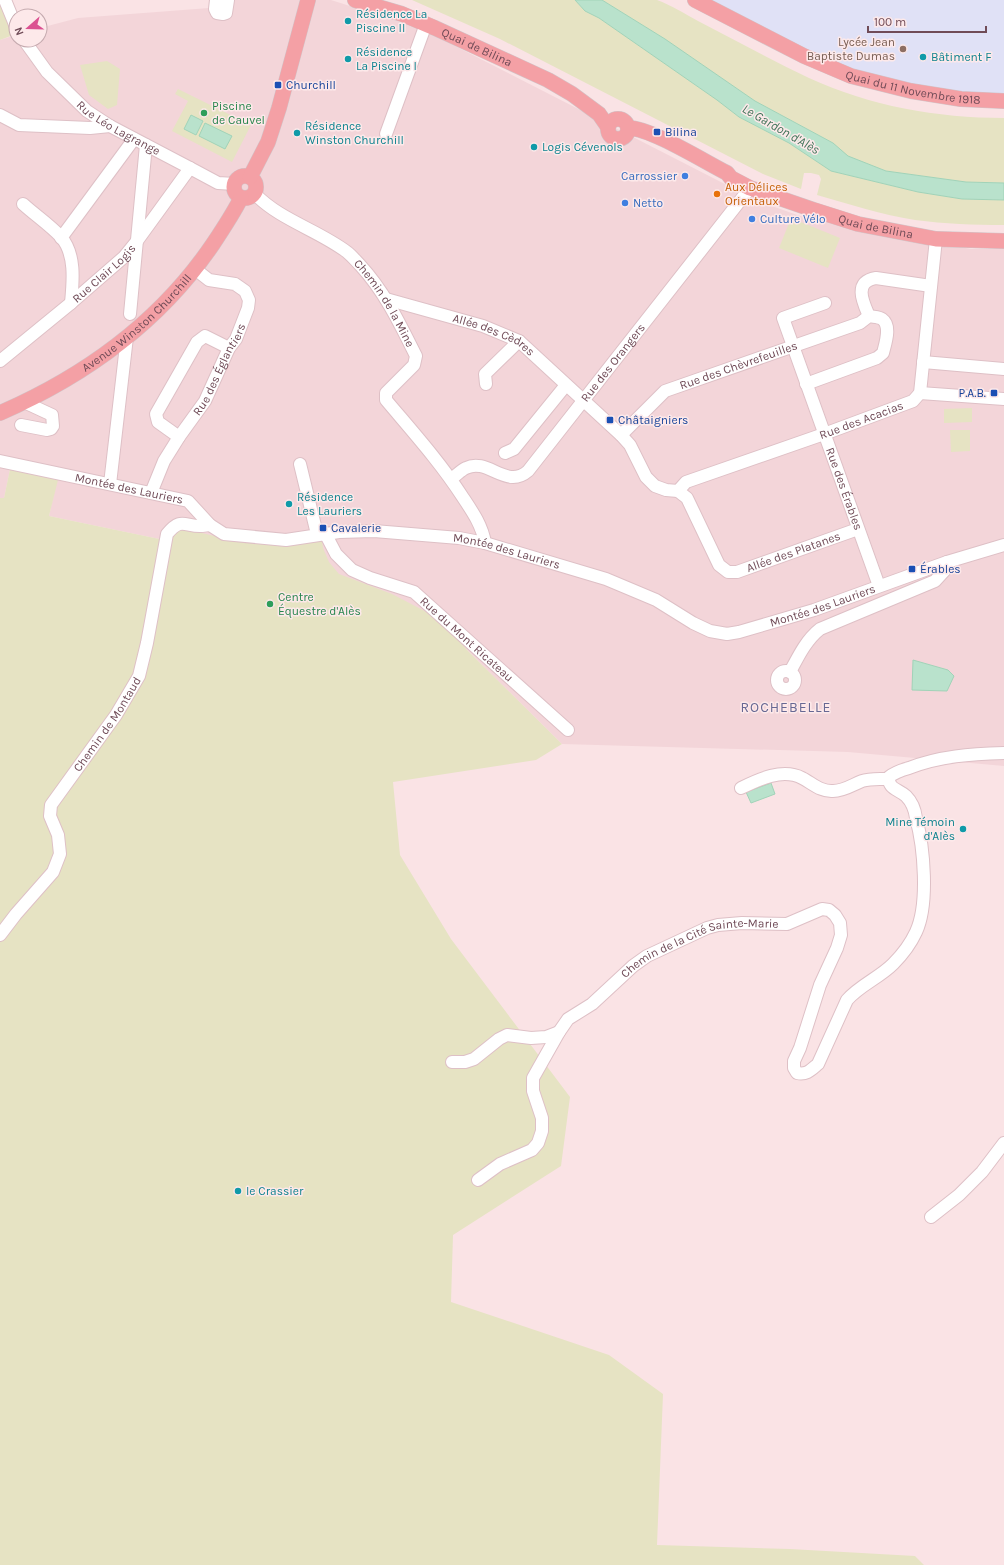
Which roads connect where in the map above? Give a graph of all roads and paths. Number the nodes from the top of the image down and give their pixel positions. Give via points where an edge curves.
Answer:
1 (216, 0) edge
2 (228, 0) edge
3 (308, 0) edge
4 (320, 0) edge
5 (355, 0) edge
6 (695, 0) edge
7 (302, 23) junction
8 (426, 24) junction
9 (30, 48) edge
10 (1004, 101) edge
11 (0, 115) edge
12 (110, 126) junction
13 (386, 134) dead end
14 (134, 139) junction
15 (146, 145) junction
16 (190, 168) junction
17 (750, 188) junction
18 (243, 192) junction
19 (23, 204) dead end
20 (61, 238) junction
21 (936, 239) junction
22 (137, 241) junction
23 (1004, 241) edge
24 (195, 269) junction
25 (931, 286) junction
26 (386, 299) junction
27 (72, 303) junction
28 (825, 303) dead end
29 (130, 314) dead end
30 (869, 316) junction
31 (127, 337) junction
32 (519, 341) junction
33 (793, 347) junction
34 (229, 348) junction
35 (0, 362) edge
36 (923, 362) junction
37 (1004, 369) edge
38 (486, 384) dead end
39 (806, 384) junction
40 (566, 385) junction
41 (920, 392) junction
42 (1004, 398) edge
43 (583, 401) junction
44 (24, 402) junction
45 (0, 413) edge
46 (21, 425) dead end
47 (824, 434) junction
48 (620, 435) junction
49 (179, 437) junction
50 (505, 453) dead end
51 (0, 461) edge
52 (300, 464) dead end
53 (451, 479) junction
54 (110, 484) junction
55 (678, 490) junction
56 (151, 493) junction
57 (210, 525) junction
58 (858, 529) junction
59 (321, 534) junction
60 (484, 543) junction
61 (1004, 545) edge
62 (947, 562) junction
63 (879, 586) junction
64 (790, 672) dead end
65 (568, 730) dead end
66 (1004, 753) edge
67 (889, 779) junction
68 (741, 788) dead end
69 (0, 934) edge
70 (559, 1032) junction
71 (452, 1062) dead end
72 (1004, 1143) edge
73 (478, 1180) dead end
74 (931, 1217) dead end

1 - 2 street via 215,9 217,13 223,14 226,13
3 - 7 main road
4 - 7 main road via 311,8
5 - 8 main road, Quai de Bilina
6 - 10 main road, Quai du 11 Novembre 1918 via 804,56 851,76 918,93
7 - 18 main road via 268,142 250,177 256,184
8 - 13 street
8 - 17 main road, Quai de Bilina via 548,80 572,94 612,123 609,136 615,140 622,139 627,131 639,135 724,179 731,178
9 - 12 street, Rue Léo Lagrange via 47,72 67,93 87,111
11 - 12 street via 19,125 90,128
12 - 14 street, Rue Léo Lagrange
14 - 15 street, Rue Léo Lagrange
14 - 20 street
15 - 16 street, Rue Léo Lagrange
15 - 22 street
16 - 18 street, Rue Léo Lagrange
16 - 22 street, Rue Clair Logis
17 - 21 main road, Quai de Bilina via 858,224
17 - 43 street, Rue des Orangers
18 - 24 main road, Avenue Winston Churchill via 229,220
18 - 26 street, Chemin de la Mine via 348,253
19 - 20 street
20 - 27 street via 70,258 73,280
21 - 23 main road, Quai de Bilina
21 - 25 street
22 - 27 street, Rue Clair Logis via 124,257
22 - 29 street
24 - 31 main road, Avenue Winston Churchill via 167,301
24 - 34 street, Rue des Églantiers via 210,280 235,284 248,295 248,308 236,339
25 - 30 street via 868,279 864,284 861,299
25 - 36 street
26 - 32 street, Allée des Cèdres via 483,326
26 - 53 street, Chemin de la Mine via 416,356 414,365 386,393 386,400
27 - 35 street, Rue Clair Logis
28 - 33 street, Rue des Érables via 783,318
30 - 33 street, Rue des Chèvrefeuilles via 860,323
30 - 39 street via 882,319 886,325 888,331 884,353 877,358
31 - 44 main road, Avenue Winston Churchill via 70,378
31 - 54 street
32 - 38 street via 485,374
32 - 40 street, Allée des Cèdres
33 - 39 street, Rue des Érables
33 - 48 street, Rue des Chèvrefeuilles via 665,391
34 - 49 street, Rue des Églantiers via 205,401
34 - 49 street via 205,336 197,342 156,414 158,422
36 - 37 street
36 - 41 street
39 - 47 street, Rue des Érables
40 - 43 street, Allée des Cèdres
40 - 50 street via 514,449
41 - 42 street
41 - 47 street, Rue des Acacias via 905,405
43 - 48 street, Allée des Cèdres
43 - 53 street, Rue des Orangers via 522,476 512,478 473,466
44 - 45 main road, Avenue Winston Churchill
44 - 46 street via 52,415 53,426 47,430
47 - 55 street, Rue des Acacias via 686,482
47 - 58 street, Rue des Érables
48 - 55 street, Allée des Cèdres via 630,445 646,477 655,486 666,490
49 - 56 street, Rue des Églantiers via 164,462
51 - 54 street, Montée des Lauriers
52 - 59 street, Rue du Mont Ricateau
53 - 60 street, Chemin de la Mine via 475,515 484,535
54 - 56 street, Montée des Lauriers
55 - 58 street, Allée des Platanes via 687,498 719,565 728,572 737,572
56 - 57 street, Montée des Lauriers via 188,501
57 - 59 street, Montée des Lauriers via 224,534 286,540
57 - 69 street, Chemin de Montaud via 183,523 173,527 167,534 139,676 116,715 51,804 50,816 58,835 60,854 53,872
58 - 63 street, Rue des Érables
59 - 60 street, Montée des Lauriers via 374,531 459,538
59 - 65 street, Rue du Mont Ricateau via 352,570 414,592
60 - 63 street, Montée des Lauriers via 606,579 656,600 710,631 727,634 814,610
61 - 62 street, Montée des Lauriers
62 - 63 street, Montée des Lauriers
62 - 64 street via 946,569 935,581 820,629 813,635
66 - 67 street via 941,758 893,774
67 - 68 street via 863,780 844,790 831,792 787,774 767,776
67 - 70 street, Chemin de la Cité Sainte-Marie via 892,787 906,796 916,818 924,867 923,903 917,931 906,950 891,966 854,992 847,1000 818,1064 810,1071 797,1073 794,1061 820,985 841,935 840,923 829,910 822,909 787,924 742,922 718,925 695,933 632,966 592,1004 568,1019
70 - 71 street via 546,1037 532,1038 507,1035 474,1059
70 - 73 street, Chemin de la Cité Sainte-Marie via 533,1078 533,1091 542,1118 542,1131 538,1143 532,1150 500,1164
72 - 74 street via 982,1172

